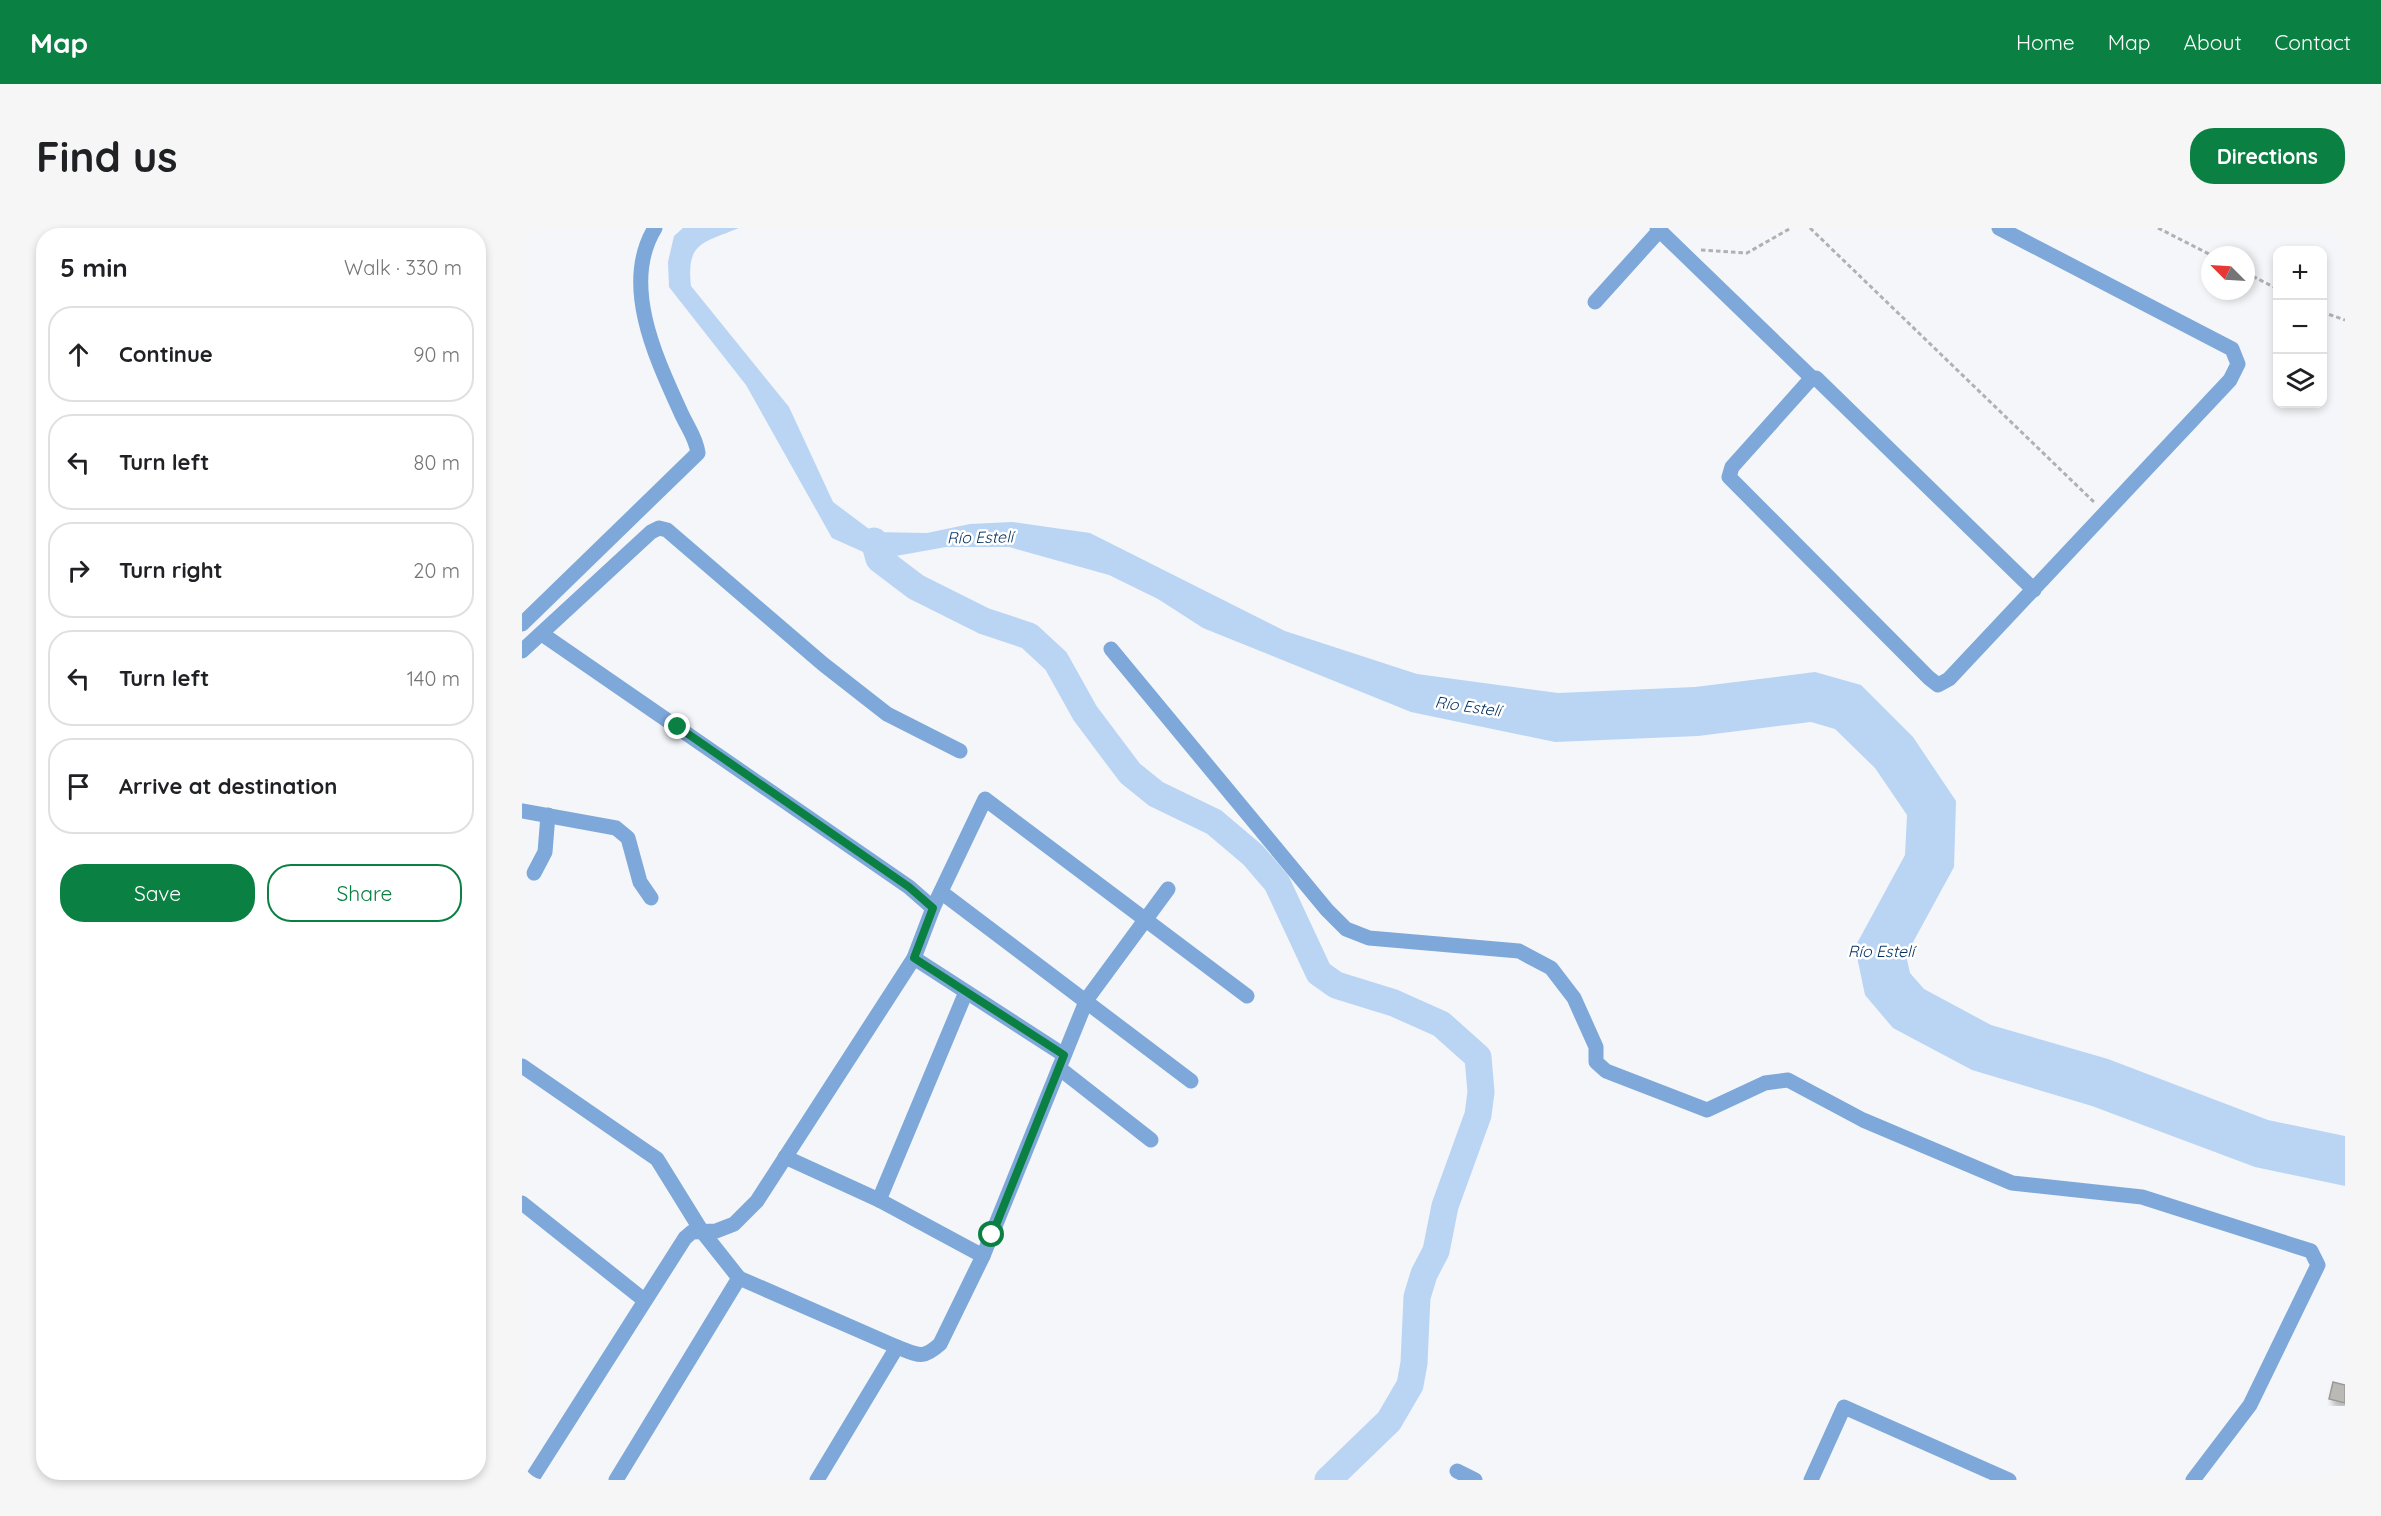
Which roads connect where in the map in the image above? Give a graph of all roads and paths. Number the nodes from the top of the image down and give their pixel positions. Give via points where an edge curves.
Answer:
1 (655, 228) edge
2 (1791, 228) edge
3 (1810, 228) edge
4 (2000, 228) edge
5 (2158, 228) edge
6 (1658, 229) edge
7 (1692, 250) dead end
8 (2201, 250) edge
9 (2255, 278) edge
10 (2273, 287) edge
11 (1595, 302) dead end
12 (2327, 314) edge
13 (2345, 320) edge
14 (1812, 378) junction
15 (2105, 513) junction
16 (2034, 590) junction
17 (522, 624) edge
18 (542, 634) junction
19 (1111, 650) dead end
20 (522, 651) edge
21 (960, 751) dead end
22 (522, 811) edge
23 (548, 815) junction
24 (534, 873) dead end
25 (1168, 889) dead end
26 (941, 891) junction
27 (651, 898) dead end
28 (933, 908) junction
29 (1147, 918) junction
30 (914, 958) junction
31 (966, 992) junction
32 (1247, 996) dead end
33 (1087, 999) junction
34 (1061, 1062) junction
35 (522, 1066) edge
36 (1191, 1081) dead end
37 (1151, 1140) dead end
38 (785, 1157) junction
39 (879, 1200) junction
40 (522, 1203) edge
41 (701, 1230) junction
42 (983, 1256) junction
43 (739, 1278) junction
44 (644, 1300) junction
45 (897, 1347) junction
46 (1457, 1471) dead end
47 (531, 1480) edge
48 (616, 1480) edge
49 (817, 1480) edge
50 (1475, 1480) edge
51 (1811, 1480) edge
52 (2009, 1480) edge
53 (2193, 1480) edge

1 - 17 street via 647,241 640,269 642,313 698,453
2 - 7 path via 1747,253
3 - 15 path
4 - 15 street via 2232,349 2238,364 2230,380
5 - 8 path
6 - 11 street
6 - 14 street
9 - 10 path
12 - 13 path
14 - 16 street
14 - 16 street via 1732,467 1729,477 1929,678 1938,685 1949,680
15 - 16 street
18 - 20 street
18 - 21 street via 651,532 667,530 886,714
18 - 28 street via 909,887
19 - 53 street via 1346,929 1369,938 1519,951 1551,968 1574,998 1596,1047 1596,1062 1606,1071 1707,1110 1765,1083 1788,1080 1863,1120 2012,1183 2142,1197 2311,1251 2318,1265 2250,1405
22 - 23 street
23 - 24 street via 545,852
23 - 27 street via 616,828 628,837 640,882
25 - 29 street
26 - 28 street
26 - 29 street via 986,799
26 - 33 street
28 - 30 street
29 - 32 street
29 - 33 street
30 - 31 street
30 - 38 street
31 - 34 street
31 - 39 street
33 - 34 street
33 - 36 street
34 - 37 street
34 - 42 street
35 - 41 street via 657,1159
38 - 39 street
38 - 41 street via 757,1201 734,1224 716,1231
39 - 42 street
40 - 44 street
41 - 43 street
41 - 44 street via 685,1238
42 - 45 street via 940,1344 921,1356
43 - 45 street
43 - 48 street
44 - 47 street
45 - 49 street
46 - 50 street
51 - 52 street via 1844,1407

